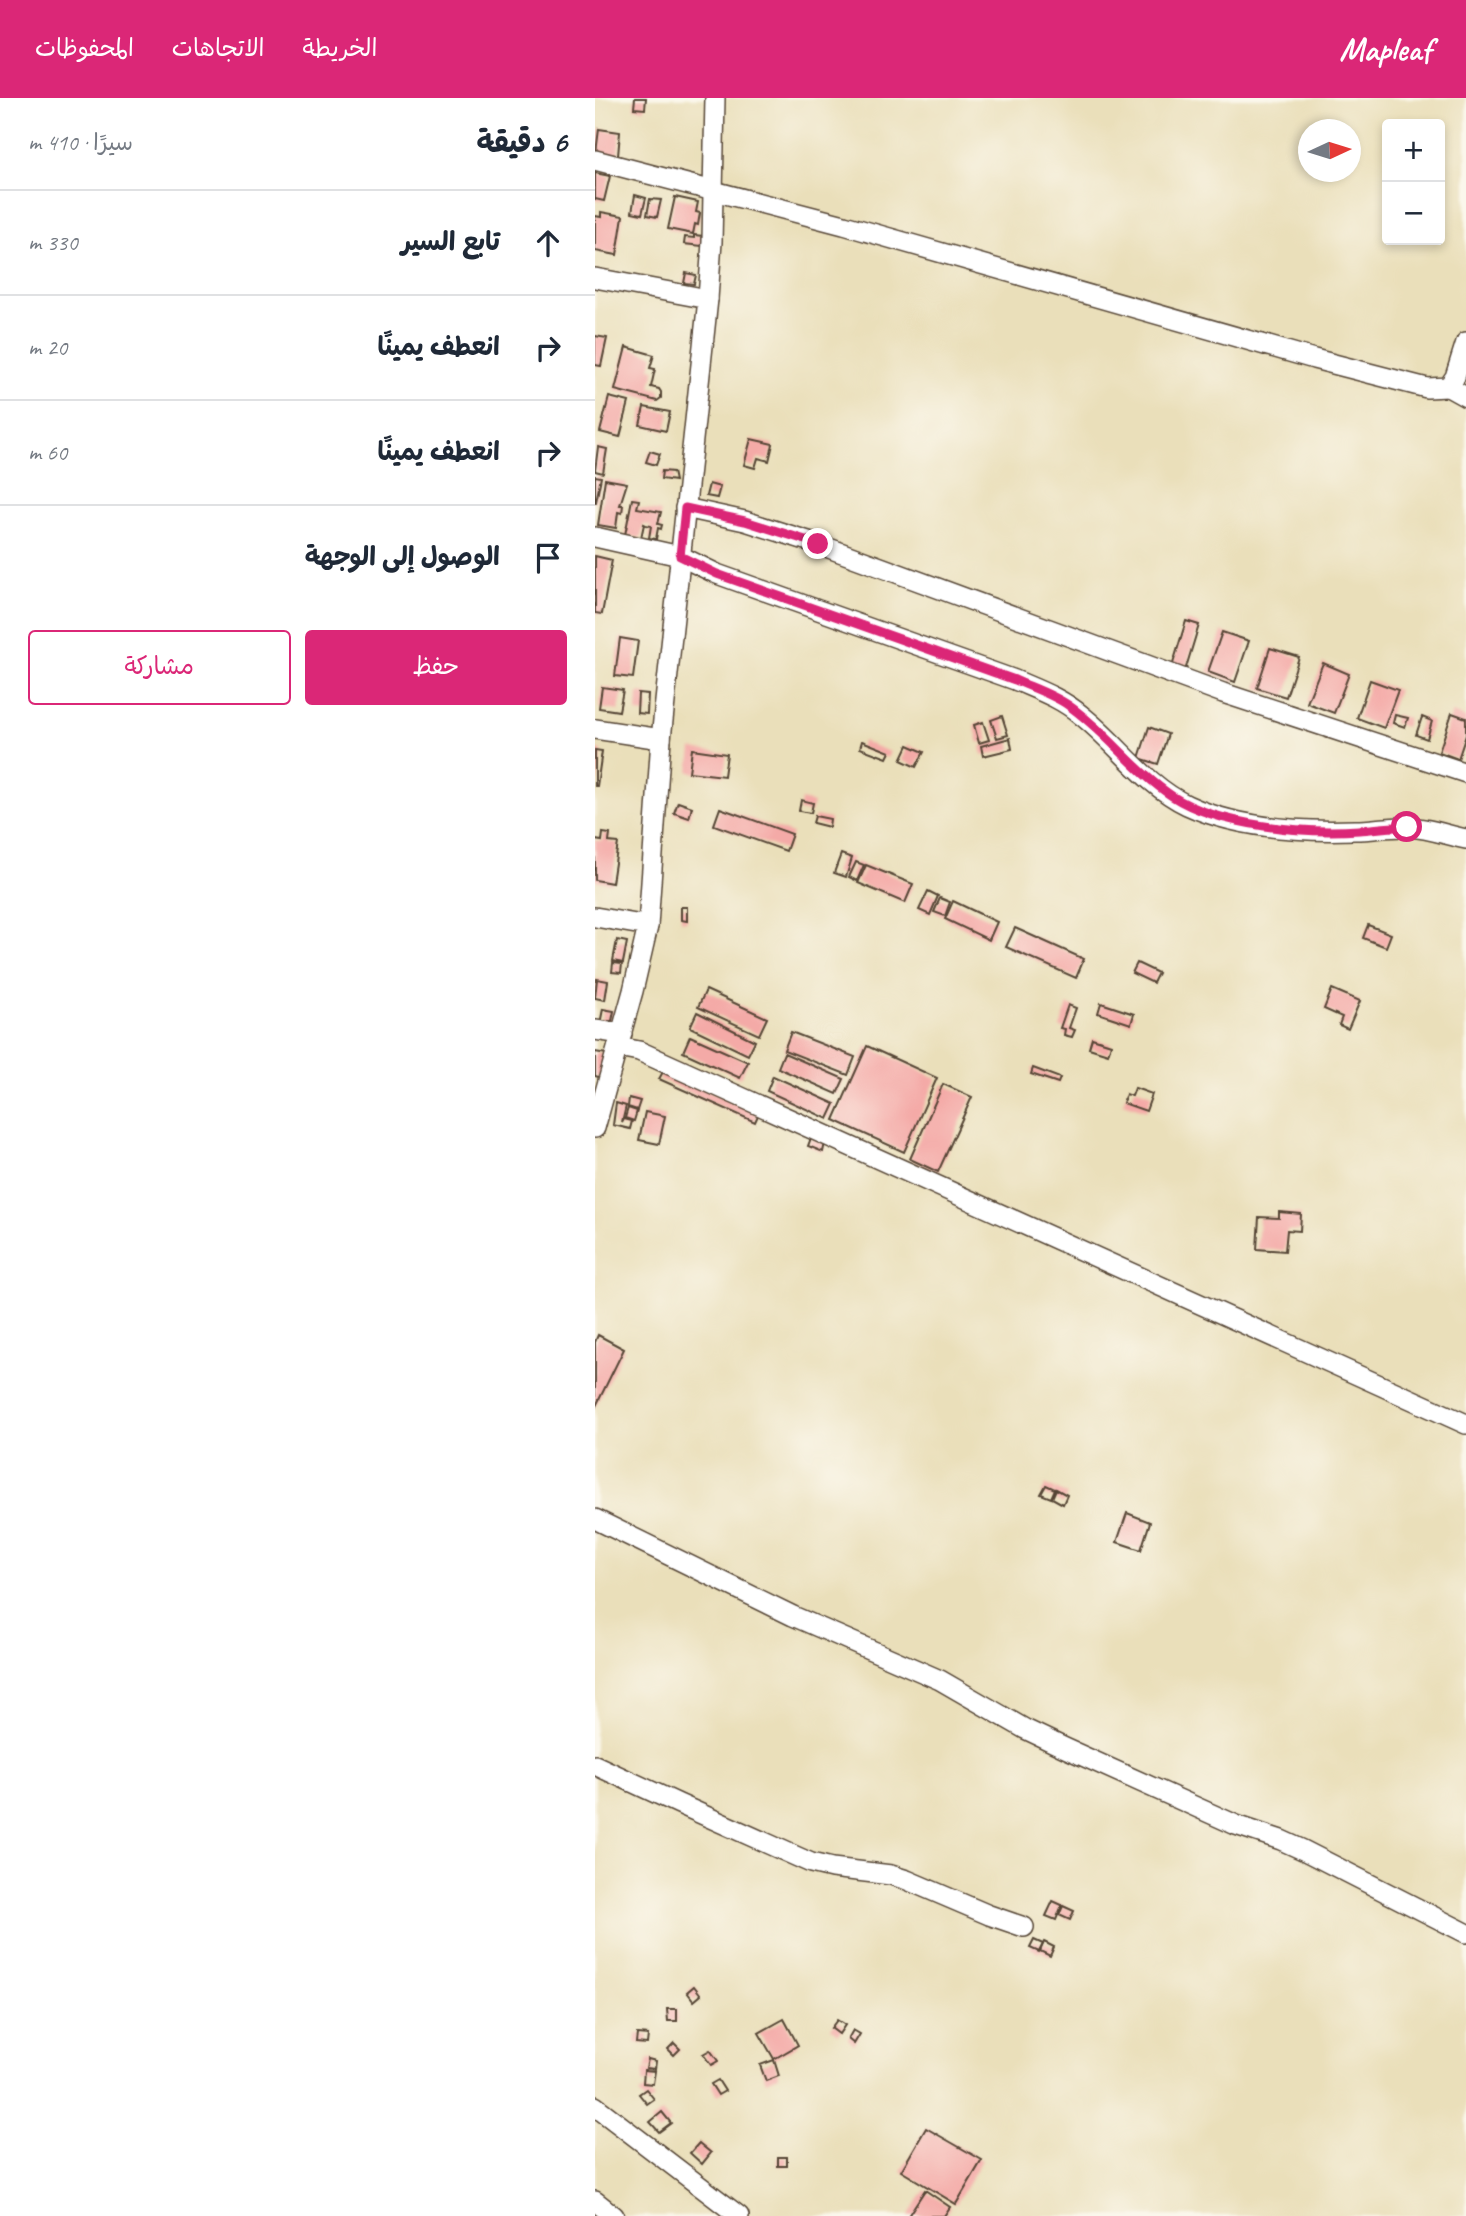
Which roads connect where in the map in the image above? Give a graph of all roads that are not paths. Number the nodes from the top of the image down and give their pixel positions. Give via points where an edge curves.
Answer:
1 (715, 98) edge
2 (595, 160) edge
3 (712, 191) junction
4 (595, 278) edge
5 (708, 299) junction
6 (1466, 342) edge
7 (1448, 387) junction
8 (1466, 397) edge
9 (685, 508) junction
10 (595, 537) edge
11 (680, 556) junction
12 (595, 729) edge
13 (661, 739) junction
14 (1466, 773) edge
15 (1466, 839) edge
16 (595, 917) edge
17 (648, 926) junction
18 (595, 1030) edge
19 (620, 1040) junction
20 (595, 1128) edge
21 (1466, 1424) edge
22 (595, 1519) edge
23 (595, 1765) edge
24 (1024, 1927) dead end
25 (1466, 1933) edge
26 (595, 2106) edge
27 (595, 2200) edge
28 (614, 2216) edge
29 (739, 2216) edge

1 - 3 street
2 - 3 street
3 - 5 street
3 - 7 street via 1314,359 1427,388
4 - 5 street
5 - 9 street
6 - 7 street
7 - 8 street
9 - 11 street
9 - 14 street via 818,544 1223,693
10 - 11 street
11 - 13 street
11 - 15 street via 717,574 1057,698 1169,794 1212,815 1328,831 1423,828
12 - 13 street
13 - 17 street
16 - 17 street
17 - 19 street
18 - 19 street
19 - 20 street
19 - 21 street
22 - 25 street via 793,1616 940,1680 1025,1730 1236,1825 1303,1850
23 - 24 street via 811,1863 891,1875
26 - 29 street
27 - 28 street

